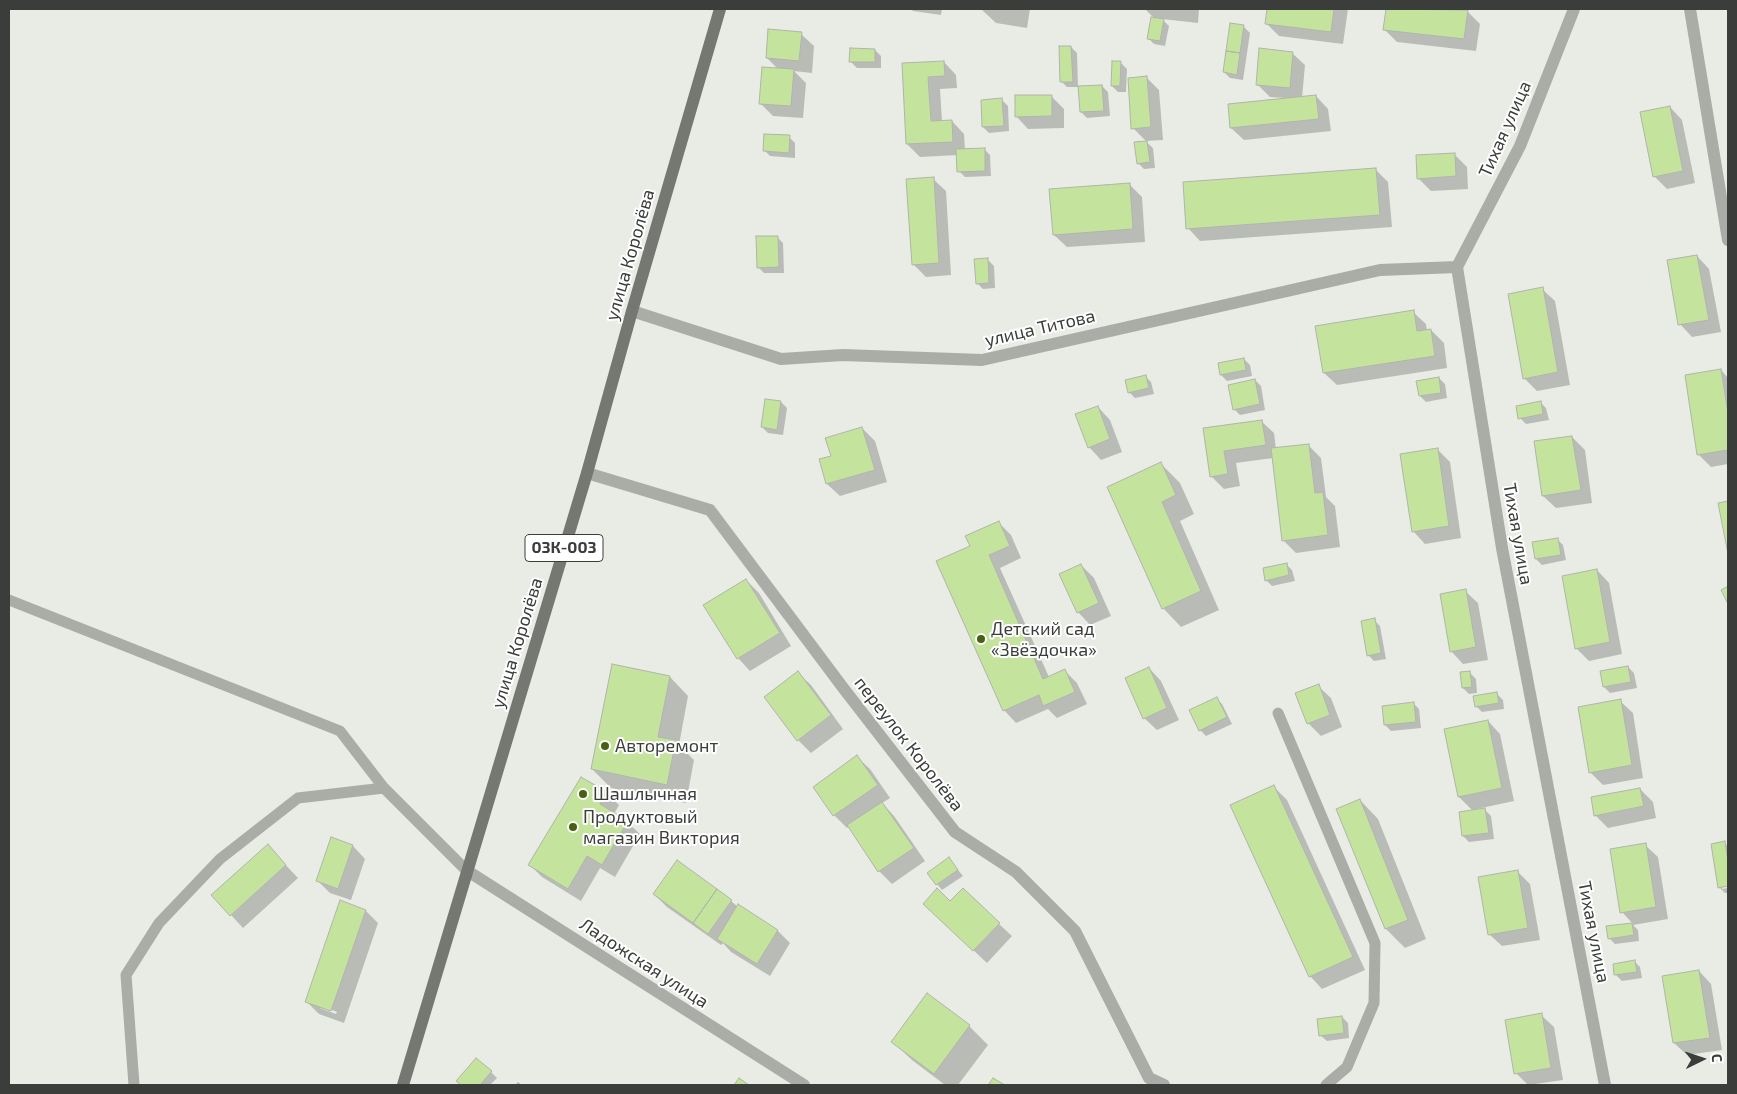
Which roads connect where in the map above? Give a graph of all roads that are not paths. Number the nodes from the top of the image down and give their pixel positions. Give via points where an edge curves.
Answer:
1 (720, 9) edge
2 (1574, 9) edge
3 (1690, 9) edge
4 (1728, 240) edge
5 (1457, 267) junction
6 (632, 311) junction
7 (587, 473) junction
8 (9, 600) edge
9 (1278, 714) dead end
10 (384, 788) junction
11 (466, 870) junction
12 (134, 1085) edge
13 (403, 1085) edge
14 (804, 1085) edge
15 (1164, 1085) edge
16 (1326, 1085) edge
17 (1605, 1085) edge

1 - 6 main road, улица Королёва / 03К-003
2 - 5 street, Тихая улица via 1520,146
3 - 4 street
5 - 6 street, улица Титова via 1380,270 982,360 843,355 781,359
5 - 17 street, Тихая улица via 1502,548
6 - 7 main road, улица Королёва / 03К-003
7 - 11 main road, улица Королёва / 03К-003
7 - 15 street, переулок Королёва via 710,510 955,832 1016,872 1075,931 1149,1078
8 - 10 lane via 340,731
9 - 16 lane via 1375,943 1374,1003 1347,1067
10 - 11 lane
10 - 12 lane via 298,798 220,860 159,923 126,975
11 - 13 main road, улица Королёва / 03К-003
11 - 14 street, Ладожская улица

